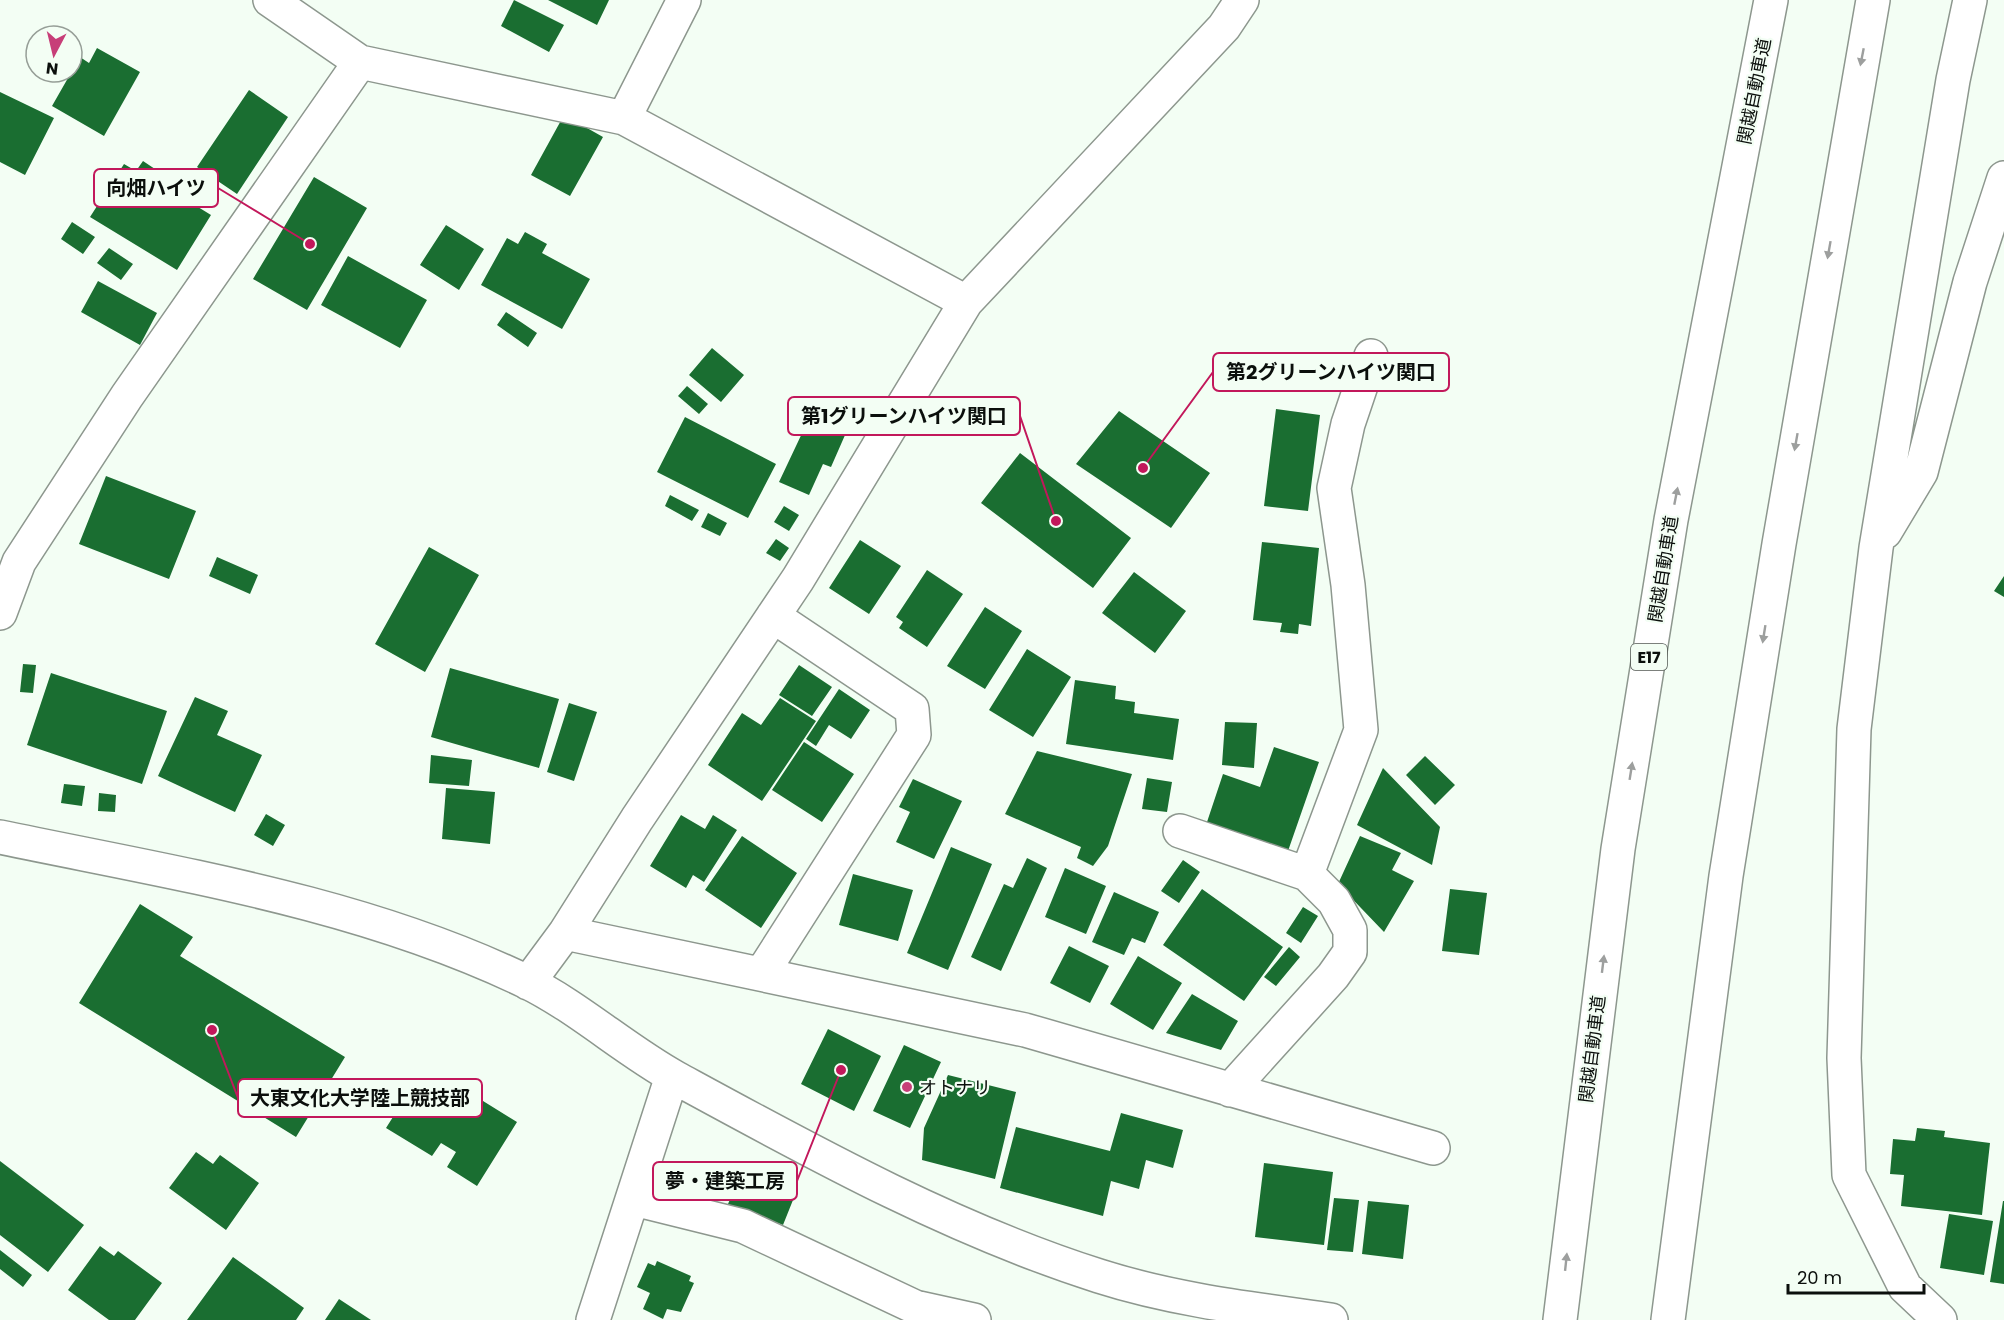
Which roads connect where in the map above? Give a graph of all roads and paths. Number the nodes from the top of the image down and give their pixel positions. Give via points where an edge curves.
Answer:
1 (270, 0) edge
2 (684, 0) edge
3 (1242, 0) edge
4 (1771, 0) edge
5 (1874, 0) edge
6 (1970, 0) edge
7 (360, 62) junction
8 (624, 118) junction
9 (2004, 178) edge
10 (966, 302) junction
11 (1371, 356) dead end
12 (1876, 548) junction
13 (0, 613) edge
14 (773, 616) junction
15 (1180, 831) dead end
16 (3, 845) edge
17 (1307, 874) junction
18 (565, 933) junction
19 (762, 973) junction
20 (528, 983) junction
21 (672, 1076) junction
22 (1230, 1089) junction
23 (1433, 1148) dead end
24 (634, 1199) junction
25 (593, 1320) edge
26 (974, 1320) edge
27 (1332, 1320) edge
28 (1560, 1320) edge
29 (1668, 1320) edge
30 (1940, 1320) edge

1 - 7 main road
2 - 8 main road
3 - 10 main road via 1224,27
28 -> 4 main road, 関越自動車道 / E17 via 1620,837 1671,520
5 -> 29 main road via 1726,876
6 - 12 main road via 1953,80
7 - 8 main road
7 - 13 main road via 127,396 19,562
8 - 10 main road
9 - 12 main road via 1970,282 1921,472
10 - 14 main road
11 - 17 main road via 1348,424 1334,488 1348,585 1360,730
12 - 30 main road via 1854,729 1845,1058 1849,1175 1905,1287
14 - 18 main road
14 - 19 main road via 912,709 914,735
15 - 17 main road
16 - 20 main road via 211,880 320,906 426,939
17 - 22 main road via 1334,902 1350,930 1350,952 1333,976
18 - 19 main road
18 - 20 main road
19 - 22 main road via 1025,1030
20 - 21 main road
21 - 24 main road
21 - 27 main road via 975,1231 1100,1276 1206,1303
22 - 23 main road
24 - 25 main road
24 - 26 main road via 743,1226 915,1307

